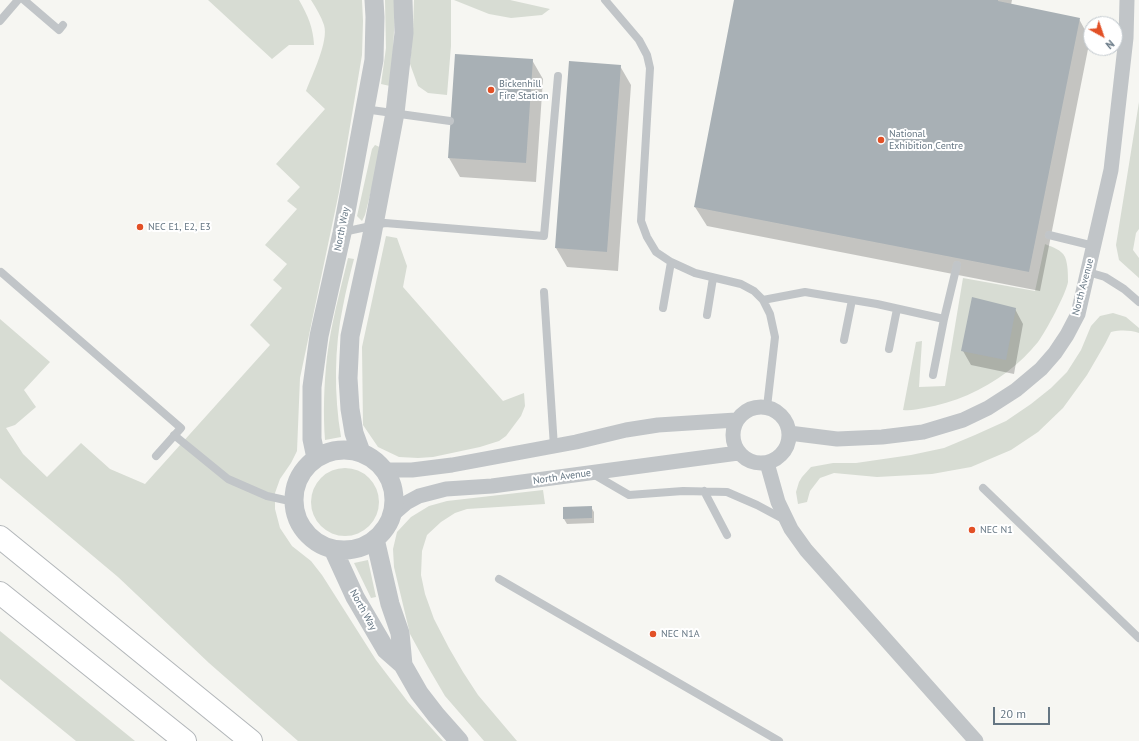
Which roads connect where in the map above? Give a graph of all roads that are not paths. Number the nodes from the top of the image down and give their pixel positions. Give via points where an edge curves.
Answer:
1 (18, 0) edge
2 (374, 0) edge
3 (404, 0) edge
4 (605, 0) edge
5 (1127, 0) edge
6 (30, 2) edge
7 (0, 21) edge
8 (63, 25) dead end
9 (558, 76) dead end
10 (364, 109) junction
11 (395, 113) junction
12 (450, 121) dead end
13 (374, 226) junction
14 (342, 233) junction
15 (1049, 235) dead end
16 (1094, 246) junction
17 (671, 262) junction
18 (957, 265) dead end
19 (1, 272) edge
20 (1088, 272) junction
21 (713, 278) junction
22 (544, 292) dead end
23 (763, 300) junction
24 (852, 300) junction
25 (1139, 302) edge
26 (663, 308) dead end
27 (898, 309) junction
28 (707, 316) dead end
29 (944, 319) junction
30 (844, 340) dead end
31 (889, 349) dead end
32 (932, 376) dead end
33 (767, 407) junction
34 (736, 420) junction
35 (789, 433) junction
36 (174, 435) junction
37 (554, 447) junction
38 (361, 452) junction
39 (738, 453) junction
40 (156, 456) dead end
41 (316, 458) junction
42 (767, 463) junction
43 (385, 470) junction
44 (591, 473) junction
45 (983, 488) dead end
46 (704, 491) junction
47 (294, 502) junction
48 (392, 516) junction
49 (787, 521) junction
50 (727, 535) dead end
51 (0, 537) edge
52 (376, 539) junction
53 (333, 549) junction
54 (499, 579) dead end
55 (0, 593) edge
56 (1139, 638) edge
57 (403, 665) junction
58 (185, 741) edge
59 (251, 741) edge
60 (459, 741) edge
61 (779, 741) edge
62 (976, 741) edge

1 - 7 lane
2 - 10 street, North Way via 374,60
3 - 11 street via 404,33
4 - 17 lane via 639,40 647,55 650,68 641,221 656,252
5 - 16 street, North Avenue via 1126,38 1111,170
6 - 8 lane via 58,30
9 - 13 lane via 544,236 385,223
10 - 11 lane
10 - 14 street, North Way
11 - 12 lane
11 - 13 street
13 - 14 lane
13 - 38 street via 350,336 350,409 354,433
14 - 41 street, North Way via 319,336 312,386 312,433
15 - 16 lane
16 - 20 street, North Avenue
17 - 21 lane
17 - 26 lane
18 - 29 lane
19 - 36 lane via 181,428
20 - 25 lane via 1105,277
20 - 35 street, North Avenue via 1078,314 1055,353 1016,390 988,408 963,420 923,432 837,439
21 - 23 lane via 741,284 754,290
21 - 28 lane
22 - 37 lane
23 - 24 lane via 805,292
23 - 33 lane via 770,314 775,337
24 - 27 lane
24 - 30 lane
27 - 29 lane
27 - 31 lane
29 - 32 lane
33 - 34 street via 750,408
33 - 35 street via 780,414
34 - 37 street via 626,430
34 - 39 street via 732,436
35 - 42 street via 786,449 779,457
36 - 40 lane
36 - 47 lane via 228,479 267,496
37 - 43 street via 452,465 412,470
38 - 41 street via 338,450 326,452
38 - 43 street via 374,459
39 - 42 street via 749,461
39 - 44 street, North Avenue
41 - 47 street via 306,466 299,477
42 - 49 street via 778,502
43 - 48 street via 392,484 395,500
44 - 46 lane via 629,495
44 - 48 street, North Avenue via 492,486 446,489 419,496 406,503
45 - 56 lane
46 - 49 lane via 727,492
46 - 50 lane
47 - 53 street via 301,527 315,541
48 - 52 street
49 - 62 street via 806,550
51 - 59 highway
52 - 53 street via 366,546 355,549
52 - 57 street, North Way via 390,604 400,633
53 - 57 street, North Way via 374,631 386,650
54 - 61 lane
55 - 58 highway
57 - 60 street, North Way via 418,693

